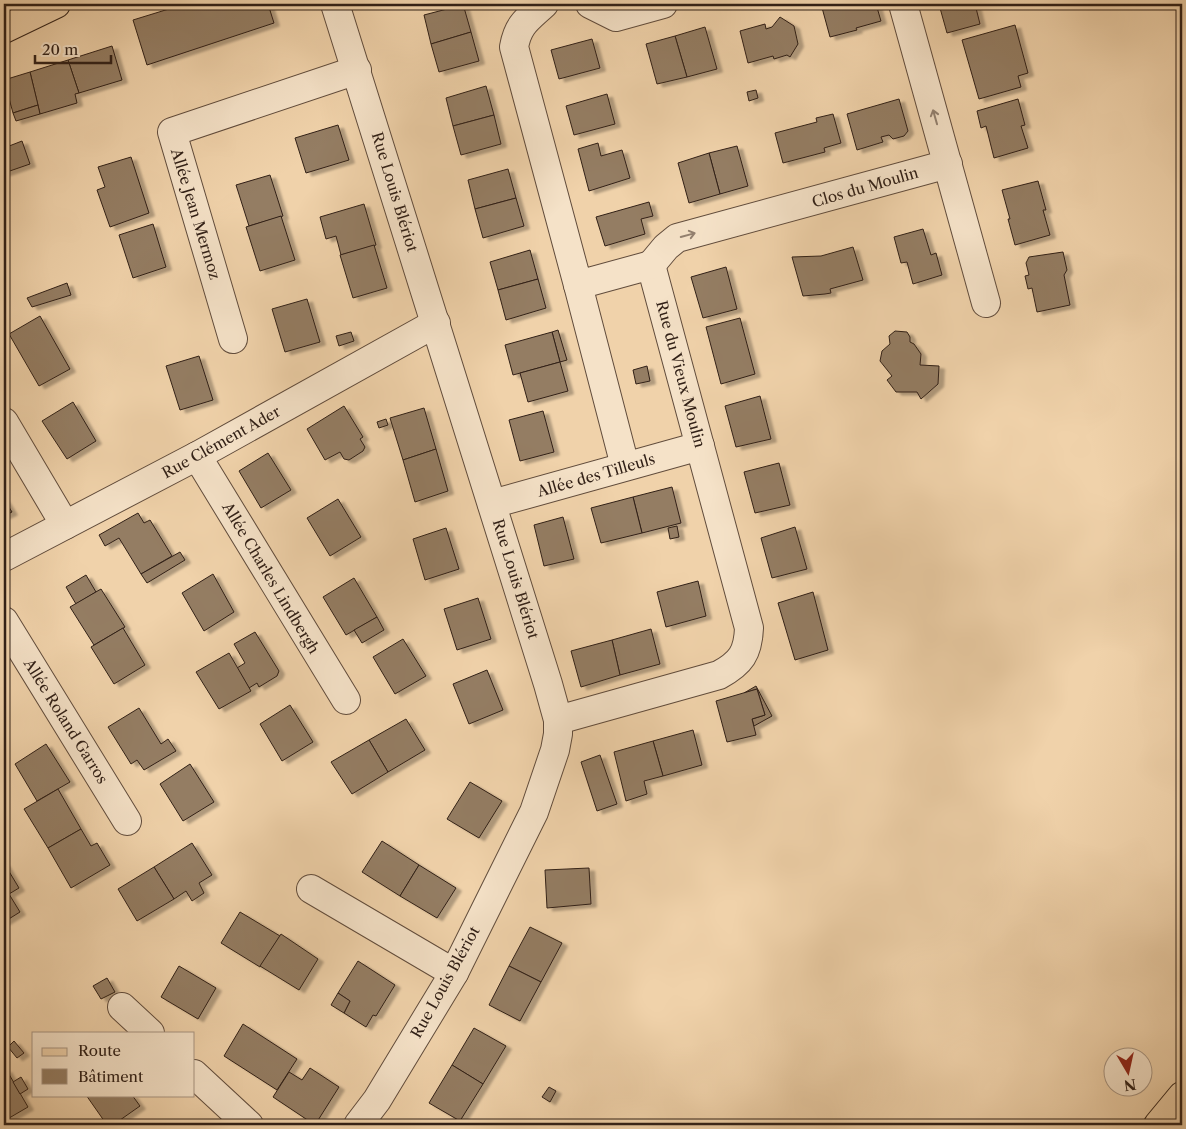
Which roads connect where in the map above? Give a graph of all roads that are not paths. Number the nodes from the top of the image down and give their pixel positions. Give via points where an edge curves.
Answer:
1 (56, 4) edge
2 (335, 4) edge
3 (544, 4) edge
4 (590, 4) edge
5 (663, 4) edge
6 (903, 4) edge
7 (4, 29) edge
8 (357, 70) junction
9 (948, 164) junction
10 (651, 265) junction
11 (578, 285) junction
12 (986, 303) dead end
13 (436, 323) junction
14 (233, 339) dead end
15 (4, 422) edge
16 (700, 446) junction
17 (197, 456) junction
18 (625, 466) junction
19 (492, 504) junction
20 (65, 525) junction
21 (4, 557) edge
22 (4, 621) edge
23 (346, 700) dead end
24 (558, 720) junction
25 (127, 820) dead end
26 (311, 888) dead end
27 (454, 973) junction
28 (122, 1007) dead end
29 (149, 1032) edge
30 (195, 1075) edge
31 (1182, 1096) edge
32 (249, 1125) edge
33 (358, 1125) edge
34 (1158, 1125) edge

1 - 7 main road
2 - 8 street, Rue Louis Blériot
3 - 11 street via 516,34 514,47
4 - 5 street via 616,17
9 -> 6 street
8 - 13 street, Rue Louis Blériot
8 - 14 street, Allée Jean Mermoz via 172,132
10 -> 9 street, Clos du Moulin via 677,238
9 - 12 street
10 - 11 street
10 - 16 street, Rue du Vieux Moulin
11 - 18 street
13 - 17 street, Rue Clément Ader
13 - 19 street, Rue Louis Blériot
15 - 20 street
16 - 18 street, Allée des Tilleuls
16 - 24 street, Rue du Vieux Moulin via 749,628 749,643 744,655 733,668 719,675
17 - 20 street, Rue Clément Ader
17 - 23 street, Allée Charles Lindbergh
18 - 19 street, Allée des Tilleuls
19 - 24 street, Rue Louis Blériot
20 - 21 street, Rue Clément Ader
22 - 25 street, Allée Roland Garros
24 - 27 street, Rue Louis Blériot via 555,750 534,812
26 - 27 street
27 - 33 street, Rue Louis Blériot via 377,1100
28 - 29 street
30 - 32 street
31 - 34 main road

